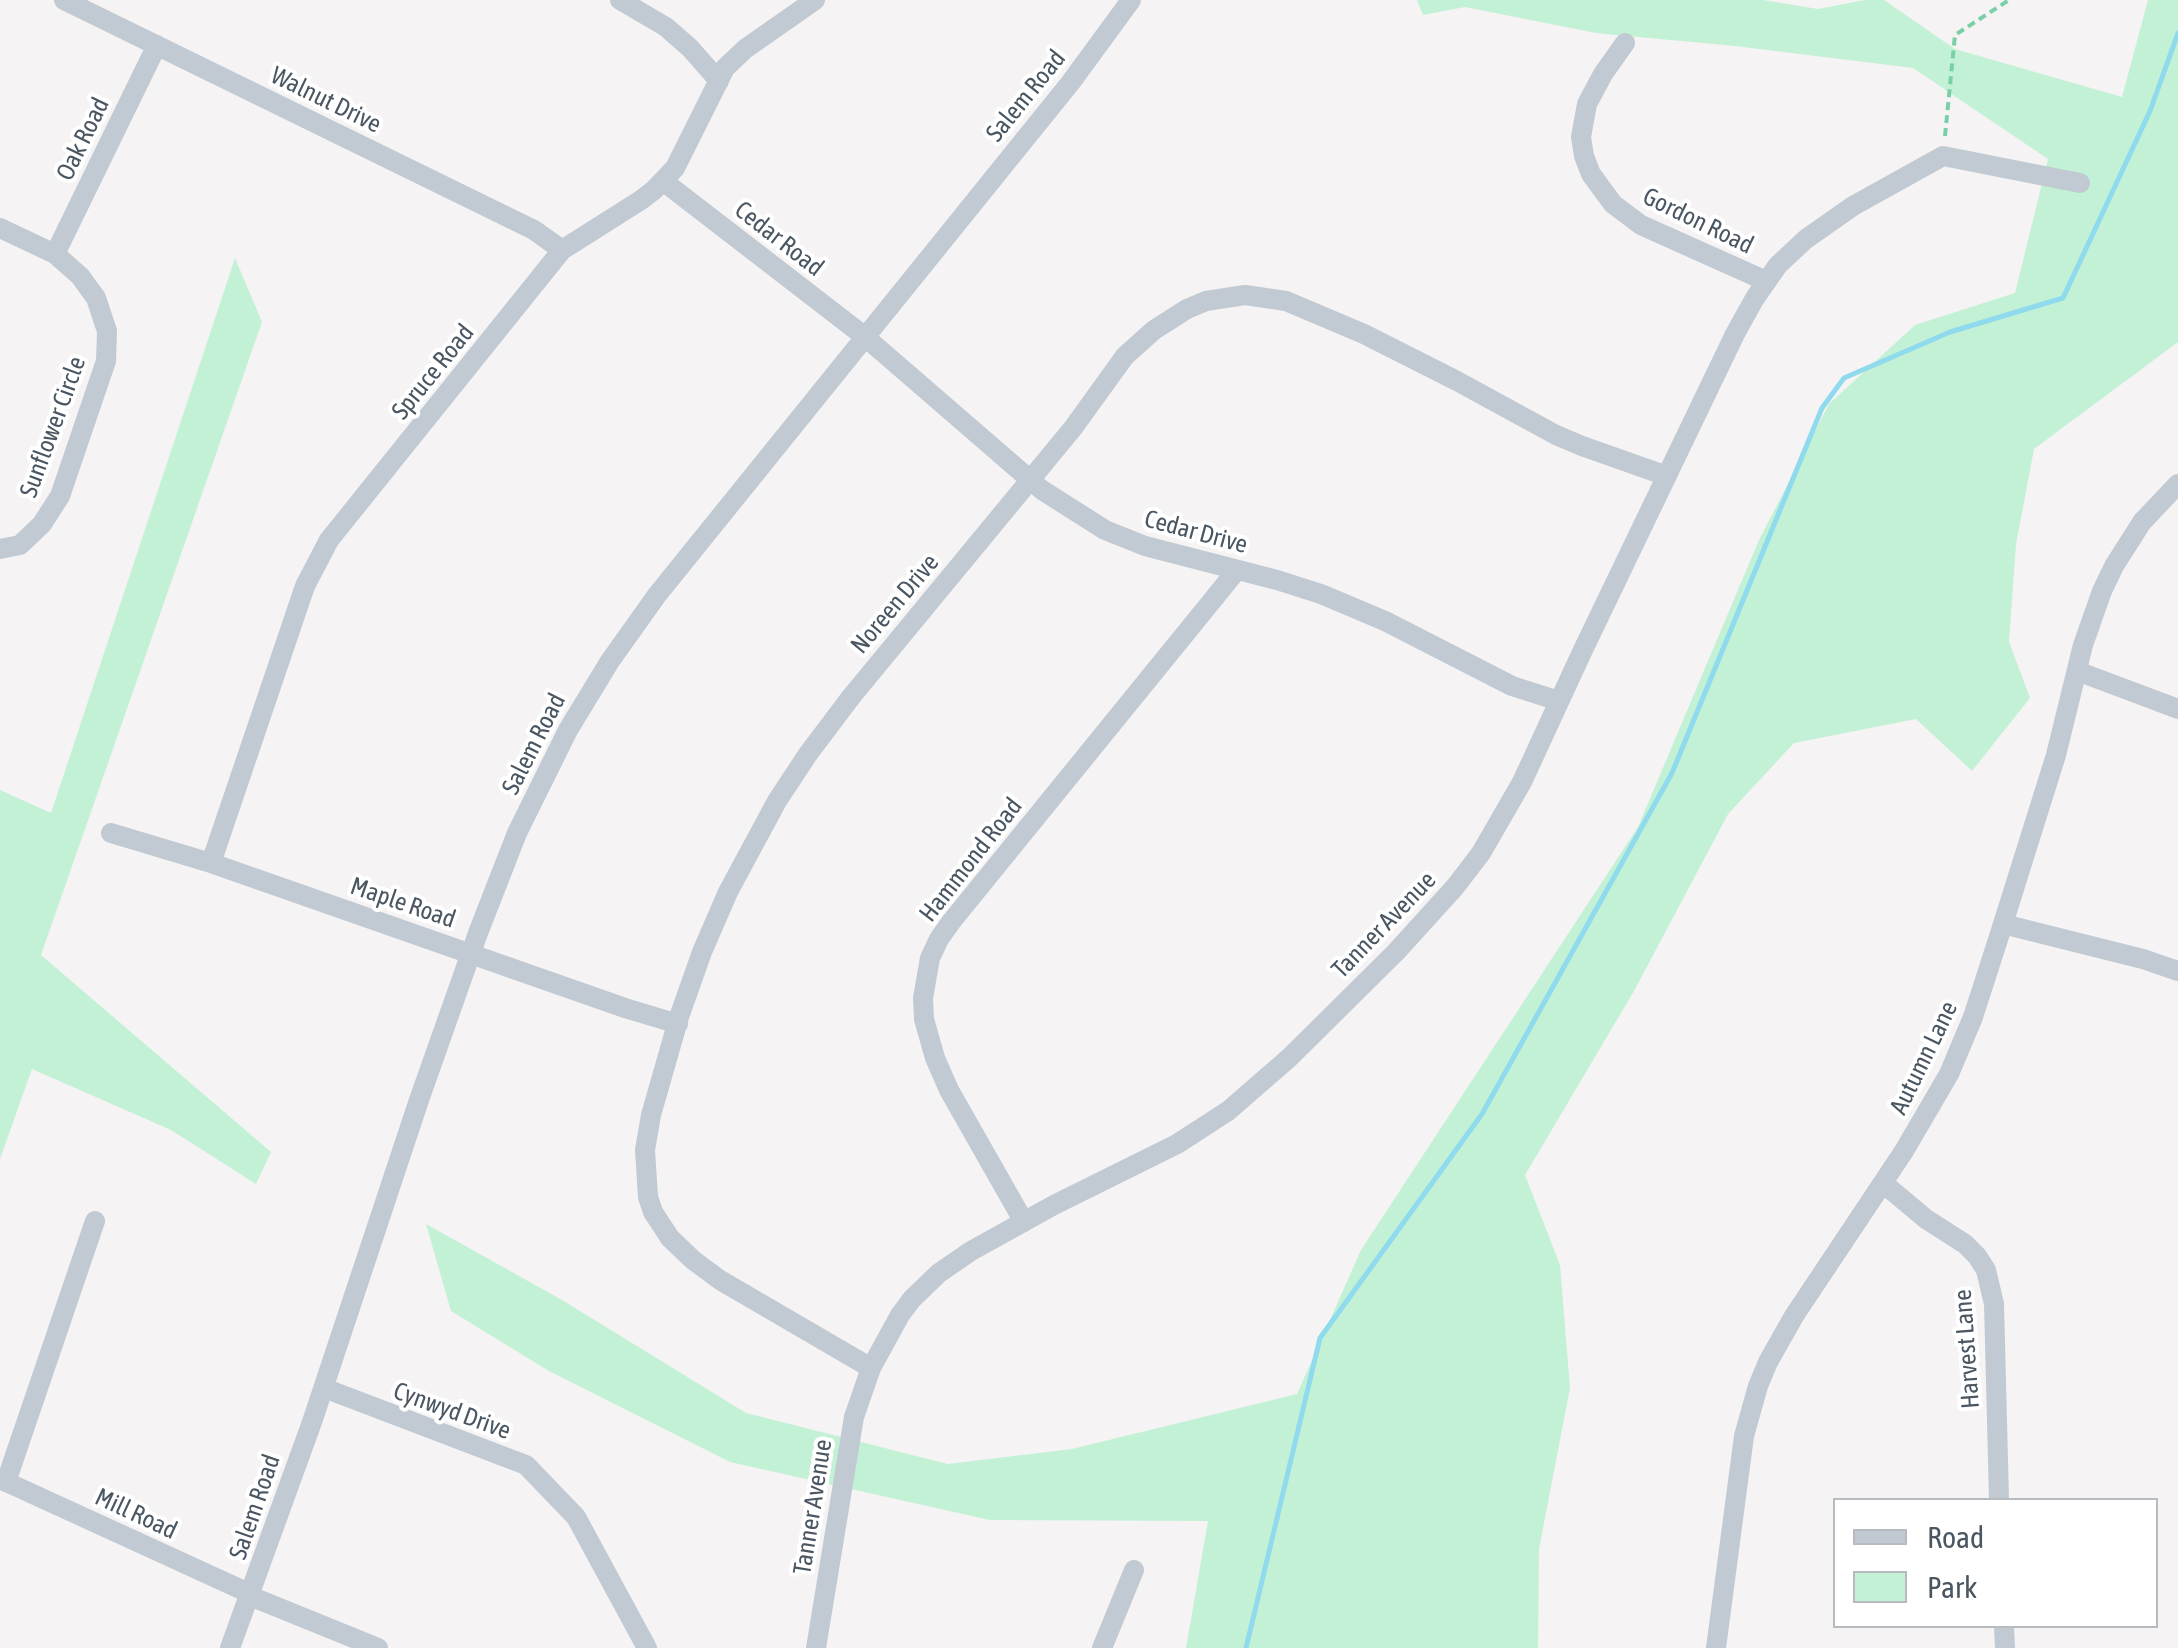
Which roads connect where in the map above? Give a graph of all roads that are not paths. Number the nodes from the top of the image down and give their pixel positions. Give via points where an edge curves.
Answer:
1 (64, 0) edge
2 (620, 0) edge
3 (815, 0) edge
4 (1132, 0) edge
5 (1625, 43) dead end
6 (157, 45) junction
7 (719, 81) junction
8 (663, 181) junction
9 (2080, 183) dead end
10 (0, 228) edge
11 (562, 250) junction
12 (54, 254) junction
13 (1766, 281) junction
14 (864, 336) junction
15 (1667, 476) junction
16 (1031, 480) junction
17 (2178, 484) edge
18 (0, 549) edge
19 (1237, 570) junction
20 (2076, 671) junction
21 (1559, 701) junction
22 (2178, 709) edge
23 (111, 833) dead end
24 (211, 863) junction
25 (2004, 924) junction
26 (471, 953) junction
27 (2178, 971) edge
28 (678, 1024) junction
29 (1884, 1183) junction
30 (95, 1221) dead end
31 (1024, 1222) junction
32 (871, 1368) junction
33 (324, 1388) junction
34 (3, 1480) edge
35 (1999, 1498) edge
36 (1134, 1570) dead end
37 (251, 1595) junction
38 (230, 1648) edge
39 (378, 1648) edge
40 (647, 1648) edge
41 (816, 1648) edge
42 (1102, 1648) edge
43 (1716, 1648) edge

1 - 6 street, Walnut Drive
2 - 7 street via 666,28
3 - 7 street, Spruce Road via 745,48
4 - 14 street, Salem Road
5 - 13 street, Gordon Road via 1587,104 1581,136 1591,174 1613,204 1641,225
6 - 11 street, Walnut Drive via 534,230
6 - 12 street, Oak Road
7 - 8 street, Spruce Road
8 - 11 street, Spruce Road
8 - 14 street, Cedar Road
9 - 13 street, Tanner Avenue via 1943,156 1837,217
10 - 12 street, Sunflower Circle
11 - 24 street, Spruce Road via 329,540 305,586
12 - 18 street, Sunflower Circle via 96,298 107,331 106,361 60,496 20,544
13 - 15 street, Tanner Avenue
14 - 16 street, Cedar Drive
14 - 26 street, Salem Road via 657,594 588,695 517,834
15 - 16 street, Noreen Drive via 1556,435 1325,317 1246,296 1206,301 1154,330 1114,370
15 - 21 street, Tanner Avenue
16 - 19 street, Cedar Drive via 1124,539
16 - 28 street, Noreen Drive via 872,670 777,801 710,932
17 - 20 street, Autumn Lane via 2114,566
19 - 21 street, Cedar Drive via 1332,598 1512,686
19 - 31 street, Hammond Road via 952,922 930,958 924,1019 935,1058
20 - 22 street
20 - 25 street, Autumn Lane
21 - 31 street, Tanner Avenue via 1522,782 1468,871 1289,1058 1195,1134
23 - 24 street, Maple Road
24 - 26 street, Maple Road
25 - 27 street
25 - 29 street, Autumn Lane via 1949,1074
26 - 28 street, Maple Road
26 - 33 street, Salem Road
28 - 32 street, Noreen Drive via 645,1150 653,1212 693,1260
29 - 35 street, Harvest Lane via 1965,1244 1986,1270 1994,1304
29 - 43 street, Autumn Lane via 1794,1316 1758,1386 1744,1436
30 - 34 street
31 - 32 street, Tanner Avenue via 925,1286
32 - 41 street, Tanner Avenue via 849,1435
33 - 37 street, Salem Road
33 - 40 street, Cynwyd Drive via 526,1465 576,1517
34 - 37 street, Mill Road
36 - 42 street
37 - 38 street, Salem Road
37 - 39 street, Mill Road

